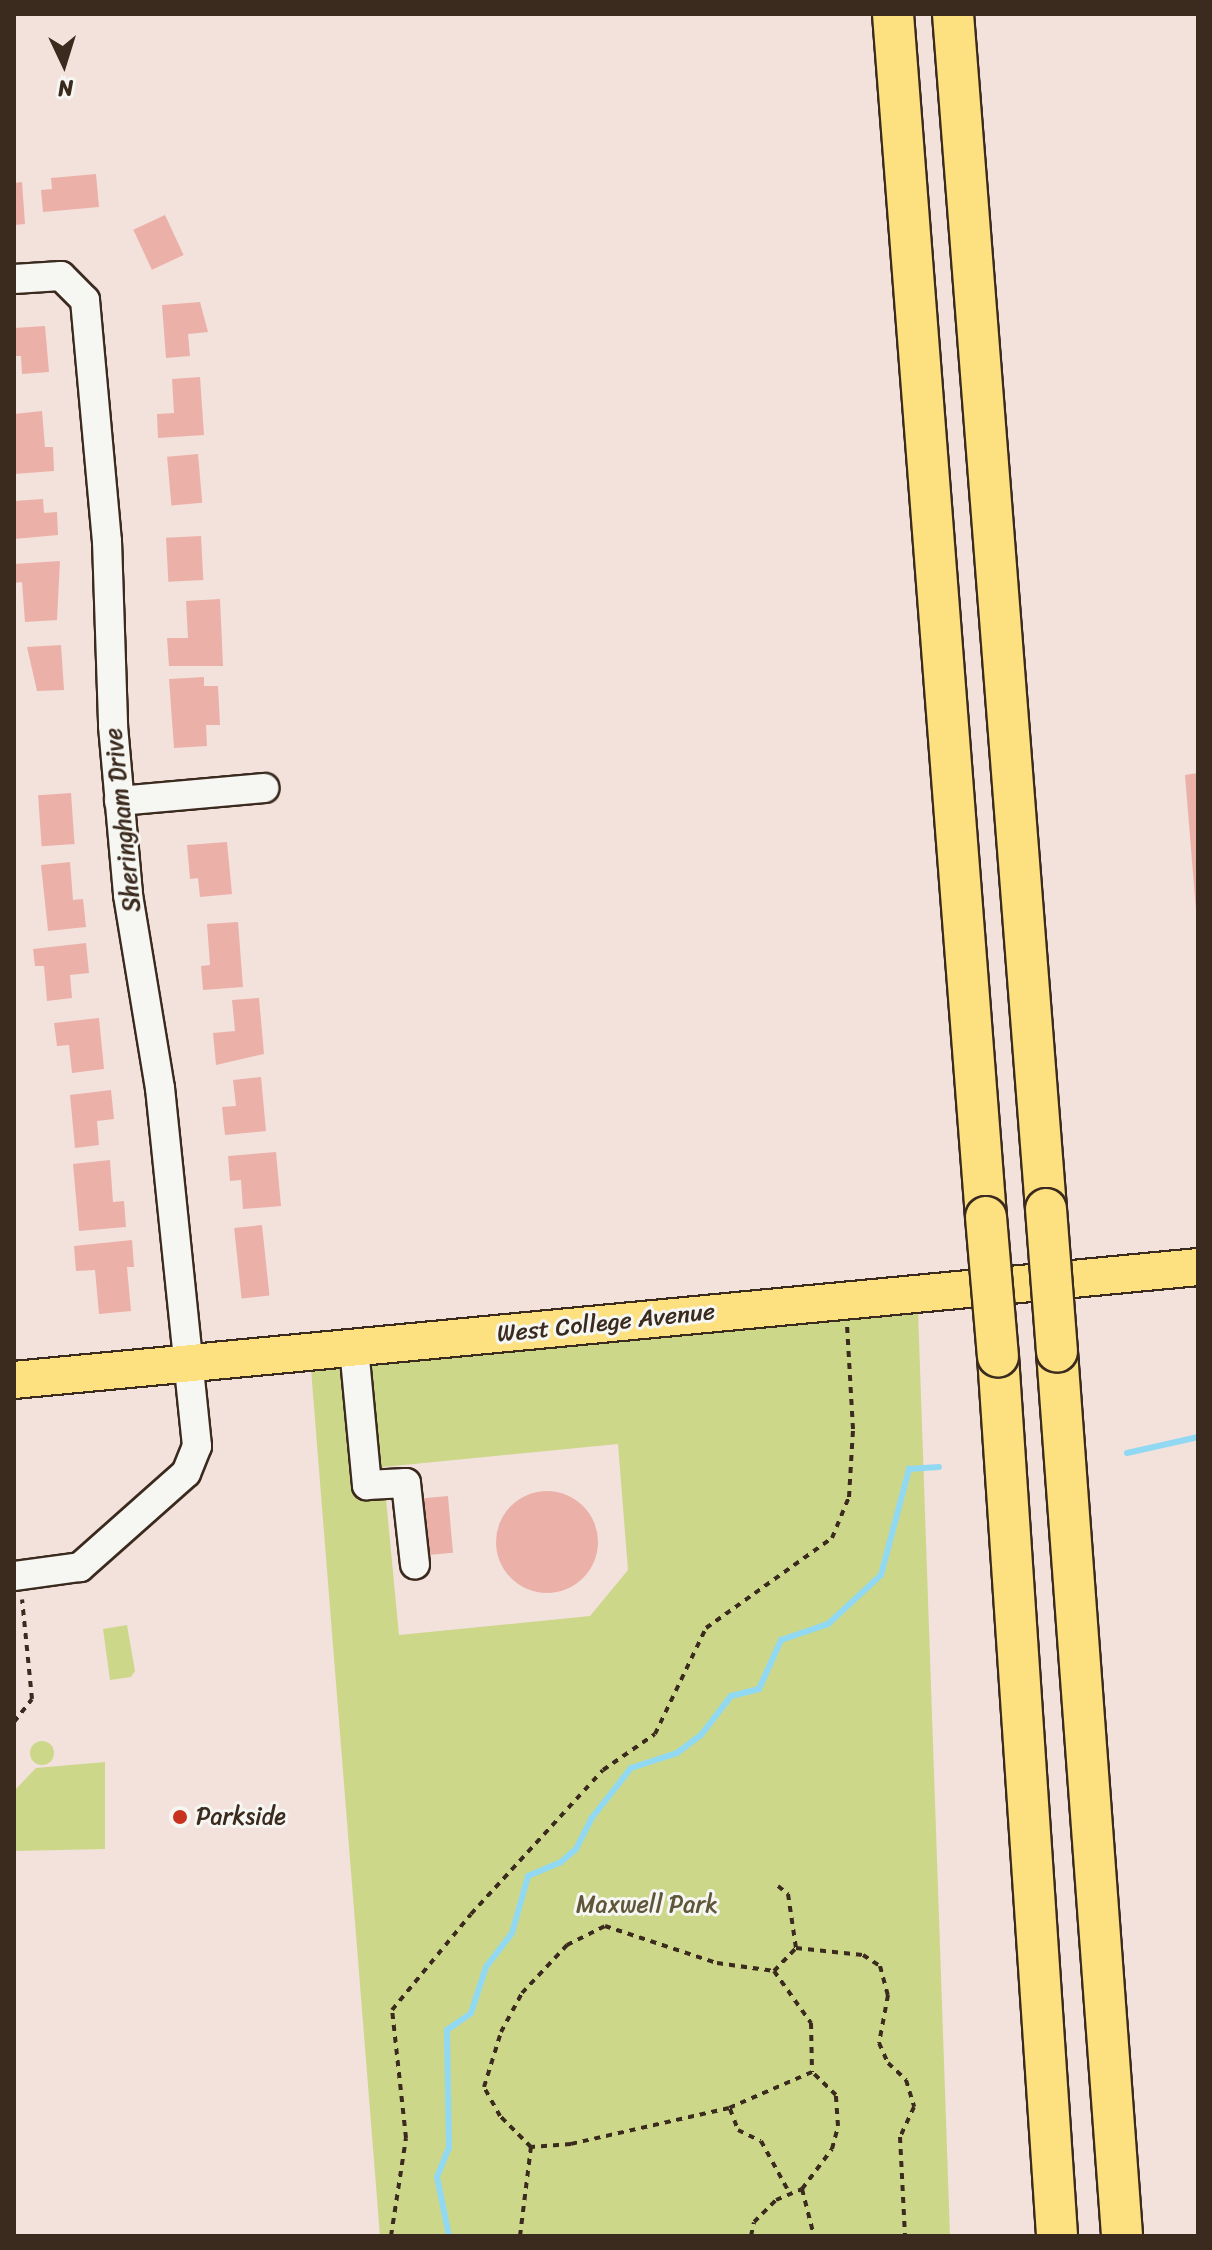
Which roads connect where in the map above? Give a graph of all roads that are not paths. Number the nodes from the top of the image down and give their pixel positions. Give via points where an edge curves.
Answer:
1 (893, 14) edge
2 (953, 14) edge
3 (14, 279) edge
4 (264, 788) dead end
5 (119, 801) junction
6 (1198, 1267) edge
7 (354, 1348) junction
8 (190, 1363) junction
9 (14, 1380) edge
10 (415, 1565) dead end
11 (17, 1576) edge
12 (1057, 2236) edge
13 (1122, 2236) edge

1 - 12 highway, bridge via 998,1356
2 - 13 highway, bridge
3 - 5 street, Sheringham Drive via 70,279 85,300
4 - 5 street
5 - 8 street, Sheringham Drive via 128,895 160,1088
6 - 7 main road, West College Avenue
7 - 8 main road, West College Avenue
7 - 10 street via 367,1485 406,1483
8 - 9 main road, West College Avenue
8 - 11 street, Sheringham Drive via 197,1446 186,1473 80,1567

